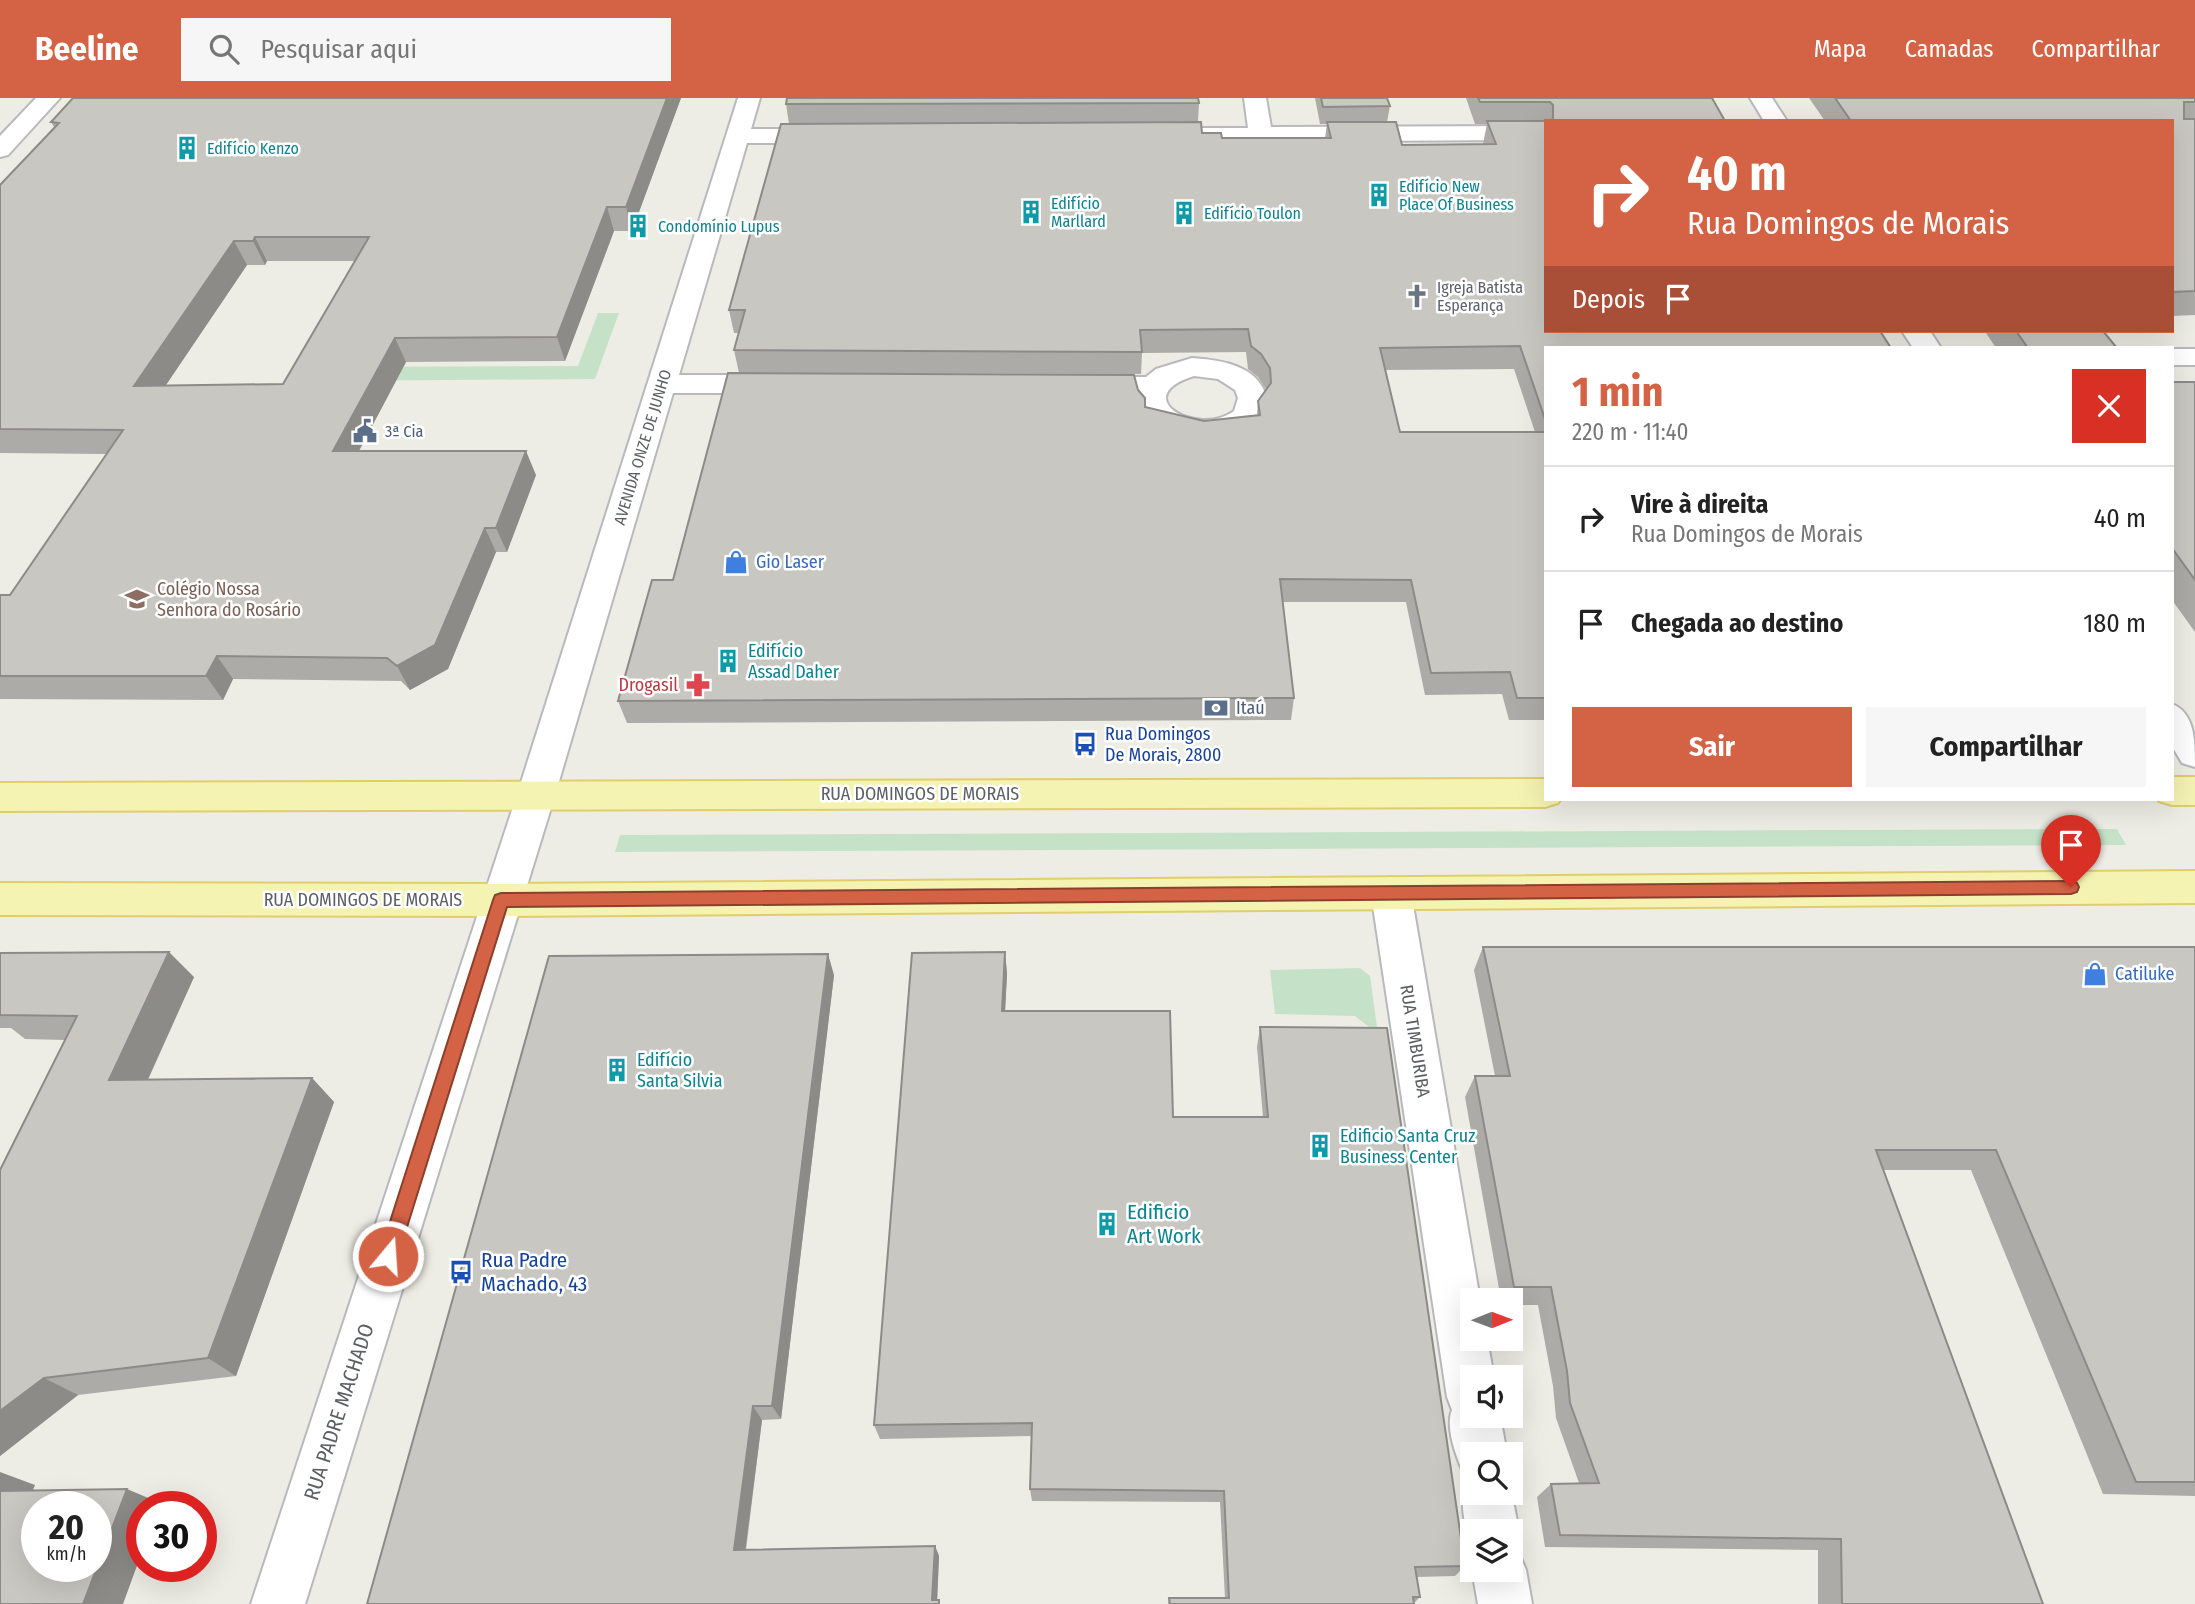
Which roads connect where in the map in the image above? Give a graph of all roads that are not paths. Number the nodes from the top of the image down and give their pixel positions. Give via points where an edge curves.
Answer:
1 (49, 98) edge
2 (749, 98) edge
3 (1255, 98) edge
4 (1761, 98) edge
5 (1775, 119) edge
6 (1544, 133) edge
7 (1146, 135) edge
8 (1261, 135) junction
9 (737, 136) junction
10 (852, 136) edge
11 (0, 149) edge
12 (2174, 357) edge
13 (2195, 358) edge
14 (661, 384) junction
15 (806, 384) edge
16 (1056, 386) edge
17 (1153, 386) dead end
18 (2174, 720) edge
19 (2195, 753) edge
20 (2174, 791) edge
21 (2195, 791) edge
22 (1544, 793) edge
23 (536, 796) junction
24 (0, 797) edge
25 (2195, 887) edge
26 (1391, 893) junction
27 (0, 899) edge
28 (501, 900) junction
29 (1467, 1365) edge
30 (1501, 1582) edge
31 (278, 1604) edge
32 (1505, 1604) edge

1 - 11 street
2 - 9 street, AVENIDA ONZE DE JUNHO
3 - 8 street
4 - 5 street
6 - 8 street
7 - 8 street
9 - 10 street
9 - 14 street, AVENIDA ONZE DE JUNHO
12 - 13 street
14 - 15 street
14 - 23 street, AVENIDA ONZE DE JUNHO
16 - 17 street
18 - 19 street
20 - 21 main road
22 - 23 main road, RUA DOMINGOS DE MORAIS
23 - 24 main road, RUA DOMINGOS DE MORAIS
23 - 28 street, AVENIDA ONZE DE JUNHO
25 - 26 main road, RUA DOMINGOS DE MORAIS
26 - 28 main road, RUA DOMINGOS DE MORAIS
26 - 29 street, RUA TIMBURIBA
27 - 28 main road, RUA DOMINGOS DE MORAIS
28 - 31 street, RUA PADRE MACHADO
30 - 32 street

